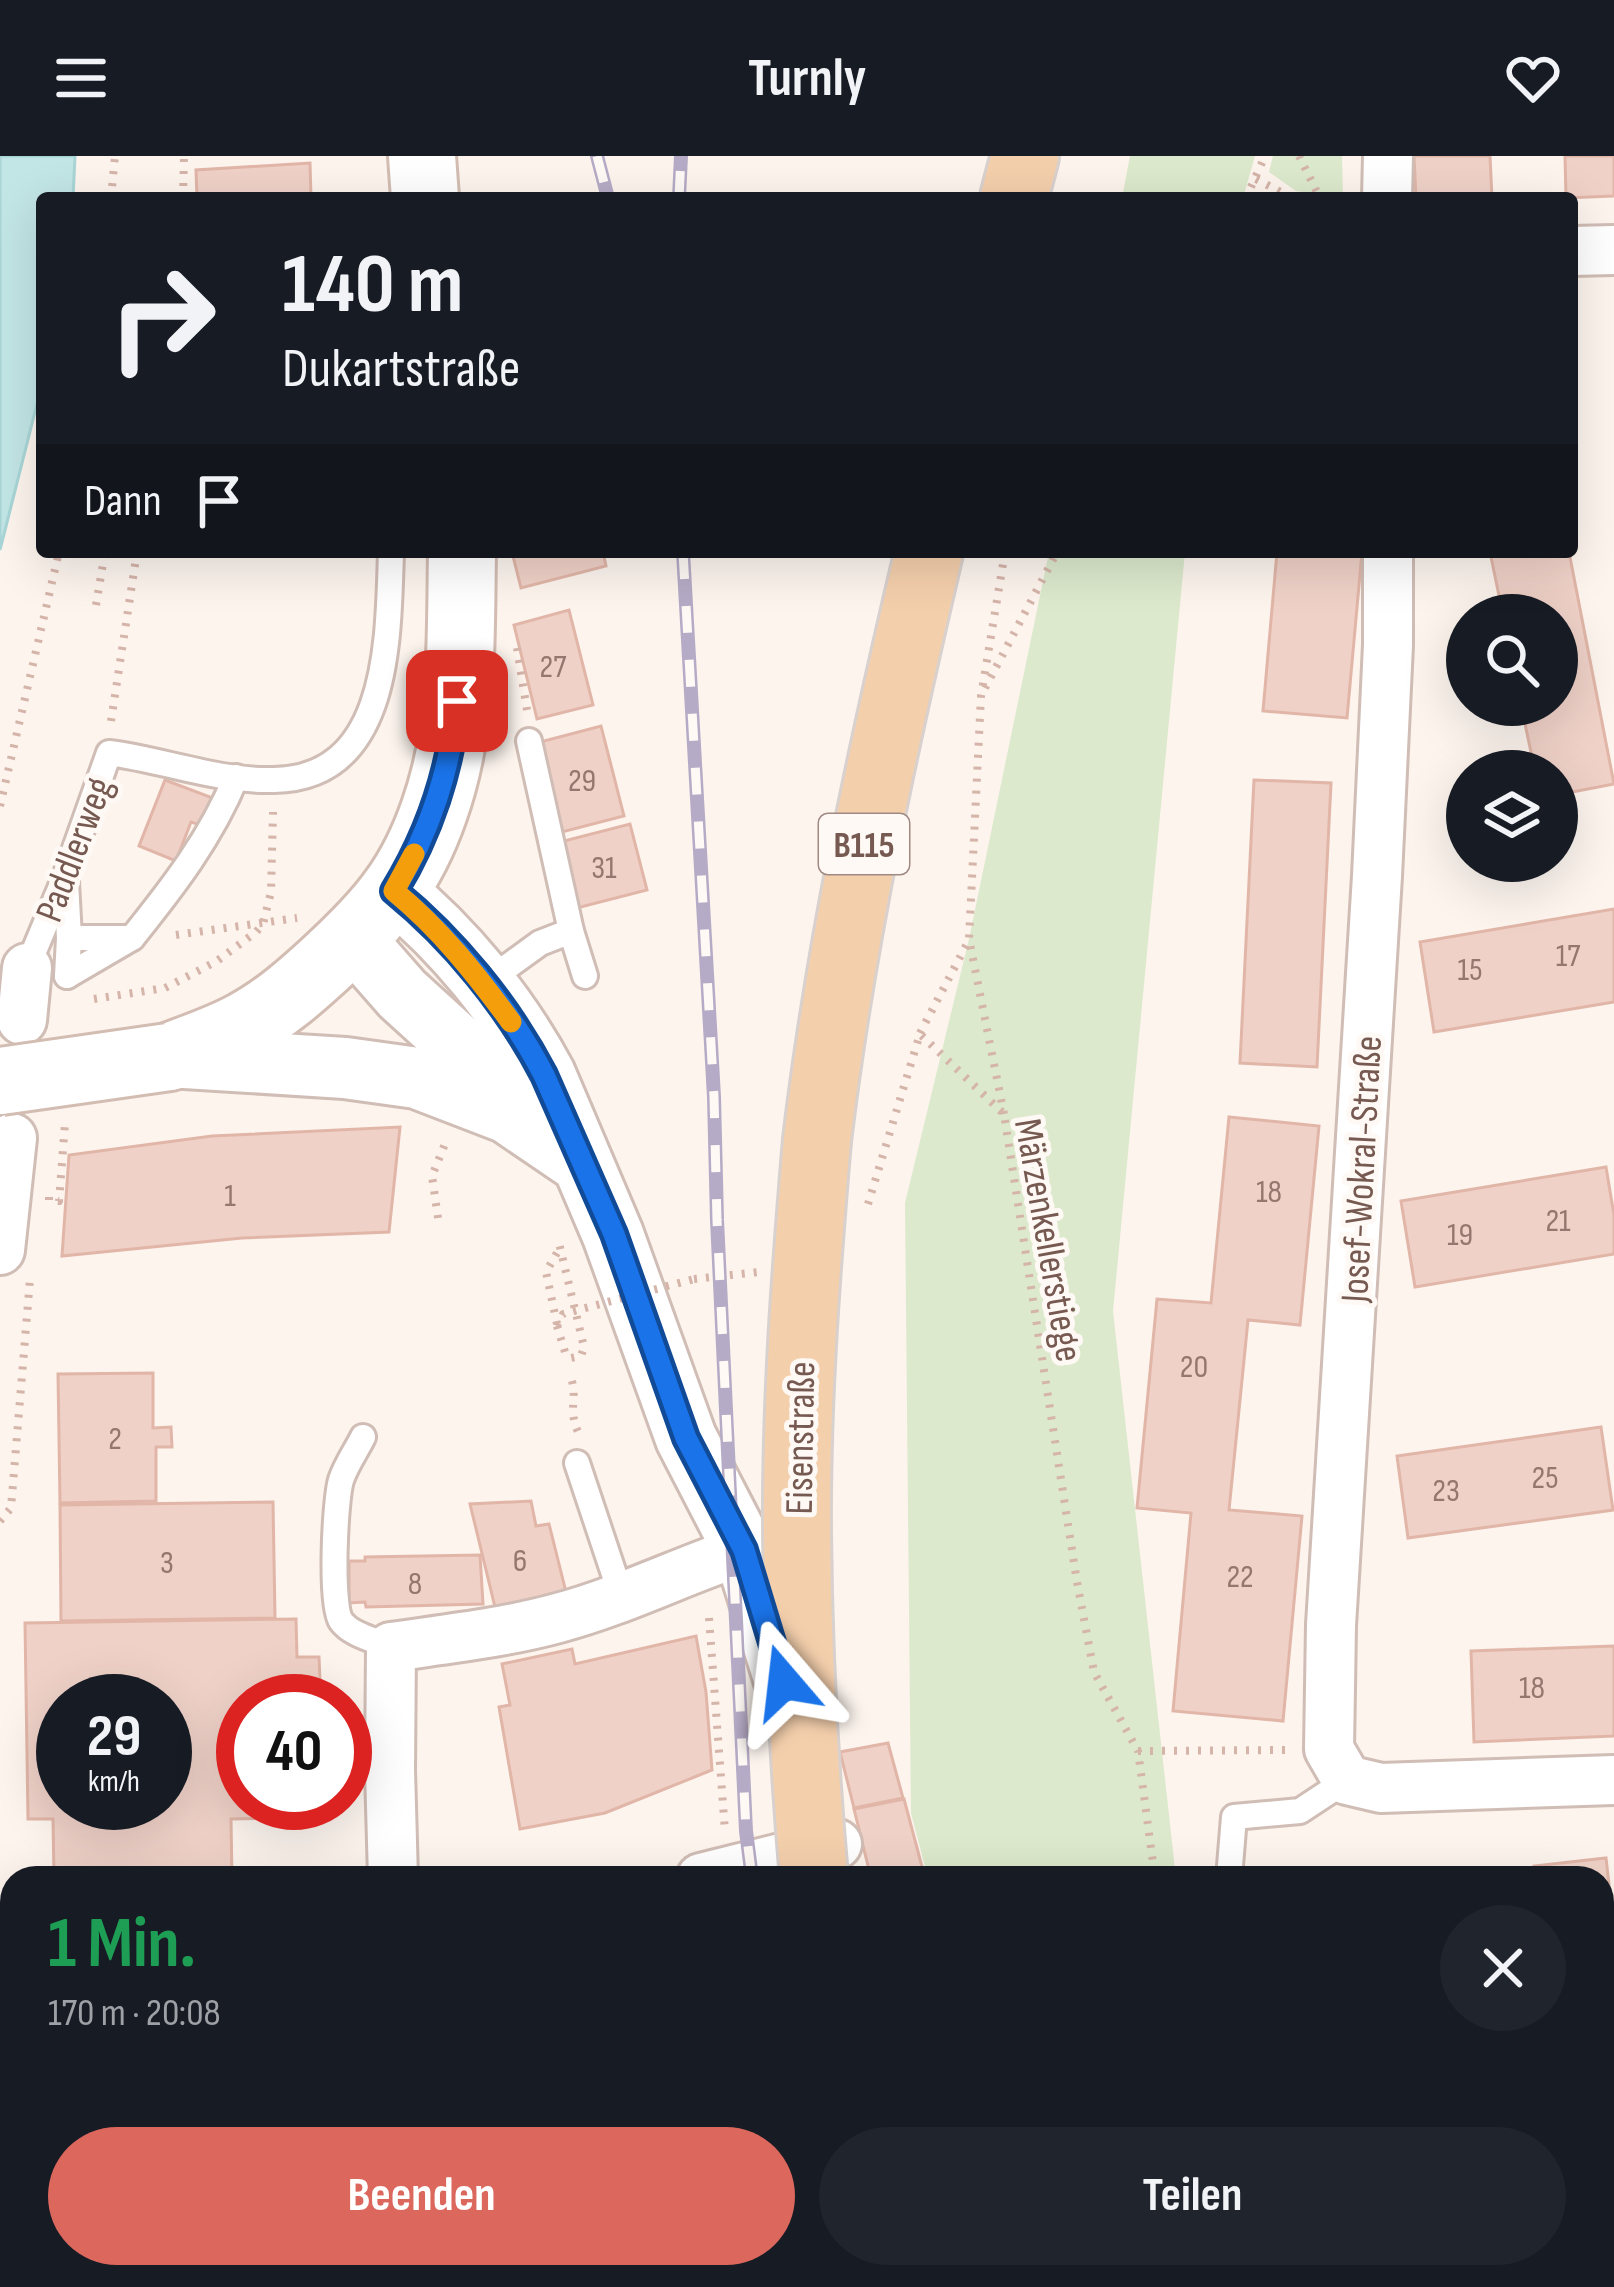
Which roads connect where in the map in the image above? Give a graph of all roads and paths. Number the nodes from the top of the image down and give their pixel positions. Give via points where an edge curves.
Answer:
1 (115, 156) edge
2 (184, 156) edge
3 (422, 156) edge
4 (1024, 156) edge
5 (1265, 156) edge
6 (1299, 156) edge
7 (1388, 156) edge
8 (1256, 179) junction
9 (112, 192) edge
10 (183, 192) edge
11 (424, 192) edge
12 (1016, 192) edge
13 (1249, 192) edge
14 (1281, 192) edge
15 (1317, 192) edge
16 (1387, 192) edge
17 (1614, 250) edge
18 (1578, 251) edge
19 (58, 558) edge
20 (103, 558) edge
21 (136, 558) edge
22 (391, 558) edge
23 (462, 558) edge
24 (927, 558) edge
25 (1004, 558) edge
26 (1055, 558) edge
27 (1388, 558) edge
28 (96, 605) dead end
29 (981, 696) junction
30 (529, 741) dead end
31 (110, 753) junction
32 (236, 777) junction
33 (273, 781) junction
34 (0, 806) edge
35 (65, 877) junction
36 (352, 915) junction
37 (263, 924) junction
38 (571, 932) junction
39 (183, 935) dead end
40 (69, 938) junction
41 (132, 938) junction
42 (970, 939) junction
43 (27, 968) joint
44 (585, 976) dead end
45 (483, 984) junction
46 (82, 1001) dead end
47 (22, 1020) dead end
48 (920, 1034) junction
49 (169, 1057) junction
50 (6, 1110) edge
51 (1004, 1114) junction
52 (442, 1151) dead end
53 (580, 1162) junction
54 (438, 1218) dead end
55 (862, 1222) dead end
56 (16, 1257) edge
57 (694, 1279) dead end
58 (557, 1325) junction
59 (363, 1437) dead end
60 (577, 1463) dead end
61 (0, 1522) edge
62 (724, 1557) junction
63 (622, 1598) junction
64 (391, 1647) junction
65 (1138, 1751) junction
66 (1338, 1765) junction
67 (1614, 1780) edge
68 (393, 1866) edge
69 (715, 1866) edge
70 (832, 1866) edge
71 (832, 1866) edge
72 (1153, 1866) edge
73 (1230, 1866) edge

1 - 9 path
2 - 10 path
3 - 11 main road
4 - 12 main road
5 - 8 path
6 - 15 path
7 - 16 street
8 - 13 path
8 - 14 path
17 - 18 street
19 - 34 path
20 - 28 path
21 - 31 path
22 - 33 lane, Paddlerweg via 373,710 358,738 322,770
23 - 36 main road via 459,675 443,779 427,826
24 - 70 main road, Eisenstraße / B115, bridge via 850,916 804,1296 797,1529 805,1765
25 - 29 path
26 - 29 path
27 - 66 street, Josef-Wokral-Straße via 1377,876 1332,1603
29 - 42 path
30 - 38 lane
31 - 32 lane, Paddlerweg
31 - 35 lane, Paddlerweg
32 - 33 lane, Paddlerweg
32 - 41 lane via 187,869
33 - 37 path via 272,892
35 - 40 lane
35 - 43 lane, Paddlerweg
36 - 37 path
36 - 45 street, Eisenstraße via 426,917
36 - 49 main road via 309,979 270,1010
36 - 53 street, Eisenstraße via 402,994
37 - 39 path
37 - 46 path via 217,962 165,988
38 - 44 lane
38 - 45 lane
40 - 41 lane
40 - 41 lane via 67,976
42 - 48 path
42 - 51 path
43 - 47 street
45 - 53 street, Eisenstraße via 532,1051
48 - 51 path, Märzenkellerstiege
48 - 55 path
49 - 50 main road, bridge
49 - 53 street via 418,1078 508,1113
50 - 56 street
51 - 65 path, Märzenkellerstiege via 1094,1672
52 - 54 path via 432,1176
53 - 62 street, Eisenstraße via 614,1234
56 - 61 path via 11,1508
57 - 58 path, bridge via 563,1314
58 - 58 path via 546,1272 559,1250 581,1356 565,1352
59 - 64 lane via 338,1497 334,1601 350,1630
60 - 63 lane
62 - 63 street
62 - 69 path
62 - 71 street, Eisenstraße
63 - 64 street via 557,1619
64 - 68 street
65 - 66 path
65 - 72 path
66 - 67 street via 1381,1788
66 - 73 lane via 1300,1811 1234,1816

